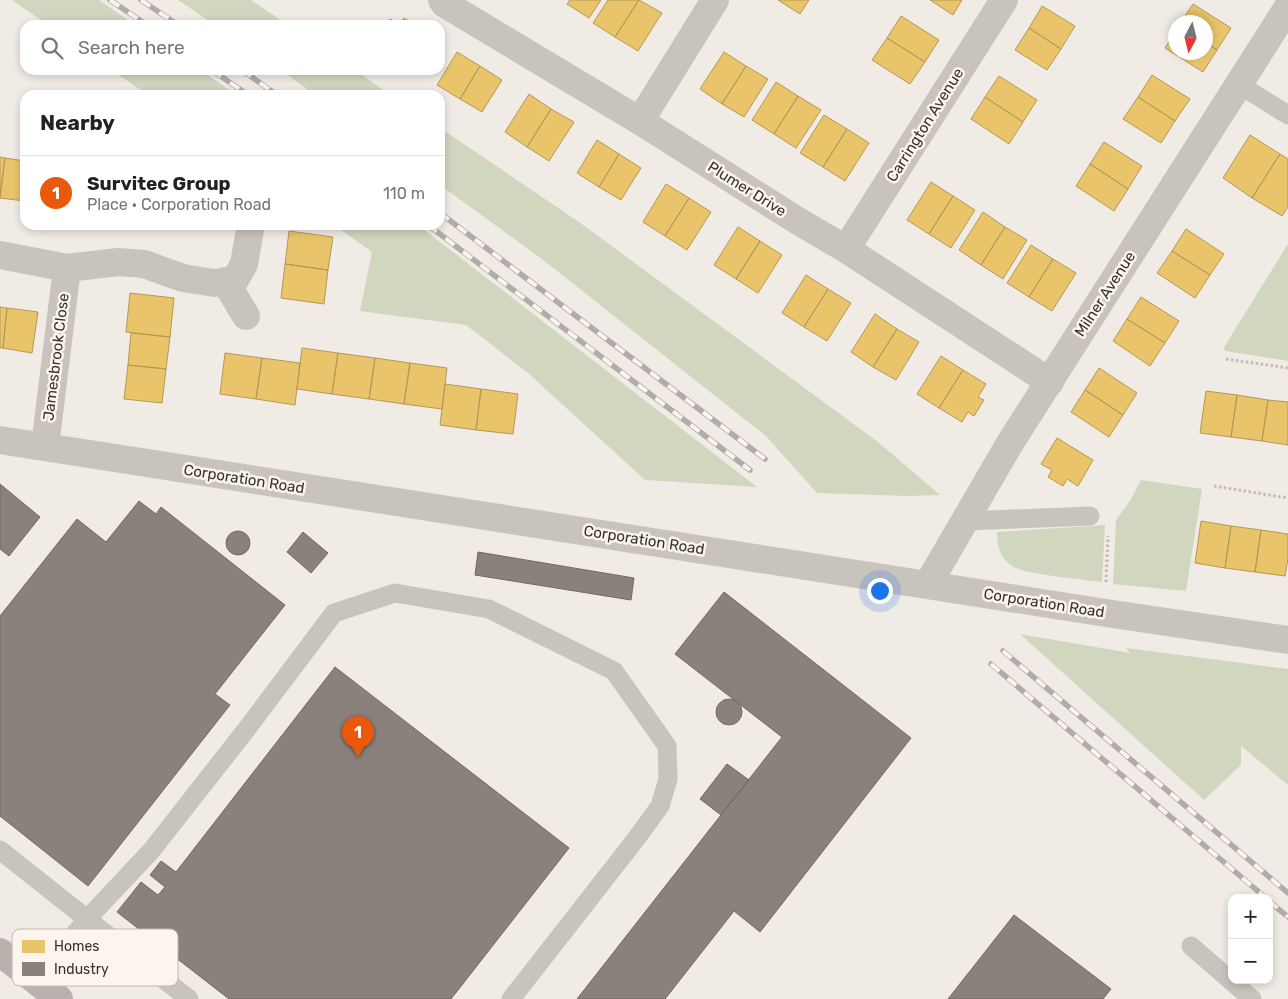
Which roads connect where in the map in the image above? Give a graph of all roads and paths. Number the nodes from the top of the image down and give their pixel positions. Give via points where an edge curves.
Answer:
1 (442, 0) edge
2 (715, 0) edge
3 (1004, 0) edge
4 (1288, 8) edge
5 (1240, 85) junction
6 (1288, 115) edge
7 (640, 121) junction
8 (250, 230) dead end
9 (846, 249) junction
10 (0, 255) edge
11 (67, 268) junction
12 (226, 281) junction
13 (246, 316) dead end
14 (1226, 359) dead end
15 (1288, 368) edge
16 (1050, 382) junction
17 (0, 440) edge
18 (45, 446) junction
19 (1214, 486) dead end
20 (1288, 498) edge
21 (1090, 516) joint
22 (965, 521) junction
23 (928, 584) junction
24 (1106, 613) junction
25 (1288, 640) edge
26 (0, 850) edge
27 (87, 919) junction
28 (79, 929) edge
29 (100, 929) edge
30 (1191, 946) dead end
31 (0, 952) edge
32 (12, 962) edge
33 (42, 986) edge
34 (172, 986) edge
35 (59, 999) edge
36 (189, 999) edge
37 (511, 999) edge
38 (1252, 999) edge

1 - 7 street, Plumer Drive
2 - 7 street
3 - 9 street, Carrington Avenue
4 - 5 street, Milner Avenue
5 - 6 lane
5 - 16 street, Milner Avenue
7 - 9 street, Plumer Drive
8 - 12 street via 244,264 235,280
9 - 16 street, Plumer Drive
10 - 11 street
11 - 12 street via 118,262 144,264 183,278 214,283
11 - 18 street, Jamesbrook Close
12 - 13 street
14 - 15 path
16 - 22 street, Milner Avenue
17 - 18 street, Corporation Road
18 - 23 street, Corporation Road
19 - 20 path
21 - 22 lane
21 - 24 path via 1108,515
22 - 23 street, Milner Avenue
23 - 24 street, Corporation Road
24 - 25 street, Corporation Road
26 - 27 lane
27 - 28 lane
27 - 29 lane
27 - 37 lane via 151,851 334,613 394,592 489,609 614,671 667,746 668,779 660,806
30 - 38 lane
31 - 32 main road
33 - 35 main road
34 - 36 lane

